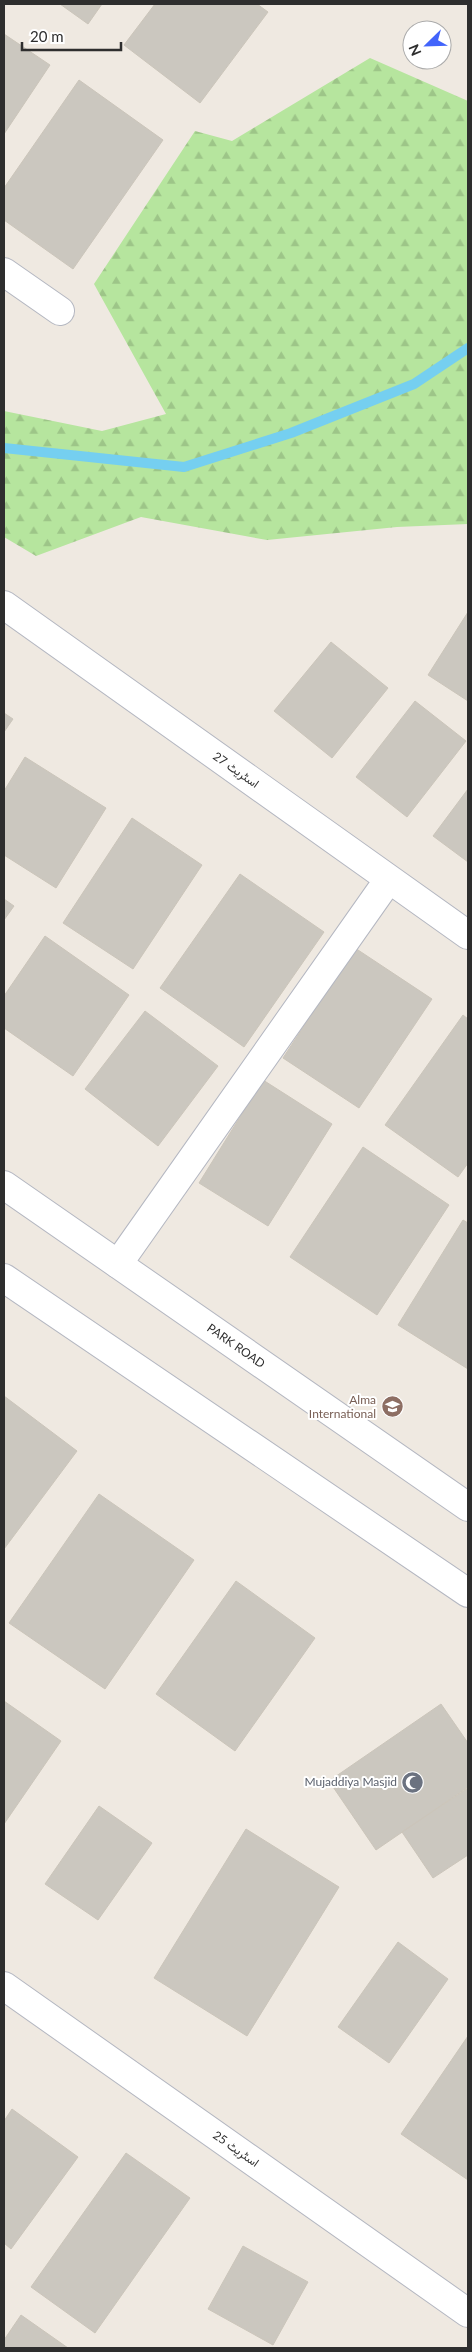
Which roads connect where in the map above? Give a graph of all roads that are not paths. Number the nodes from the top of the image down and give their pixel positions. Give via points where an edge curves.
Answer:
1 (4, 272) edge
2 (60, 312) dead end
3 (4, 605) edge
4 (389, 879) junction
5 (468, 935) edge
6 (4, 1185) edge
7 (118, 1264) junction
8 (4, 1278) edge
9 (468, 1507) edge
10 (468, 1593) edge
11 (4, 1986) edge
12 (467, 2310) edge

1 - 2 street
3 - 4 street, اسٹریٹ 27
4 - 5 street, اسٹریٹ 27
4 - 7 street
6 - 7 street, PARK ROAD
7 - 9 street, PARK ROAD
8 - 10 street
11 - 12 street, اسٹریٹ 25

